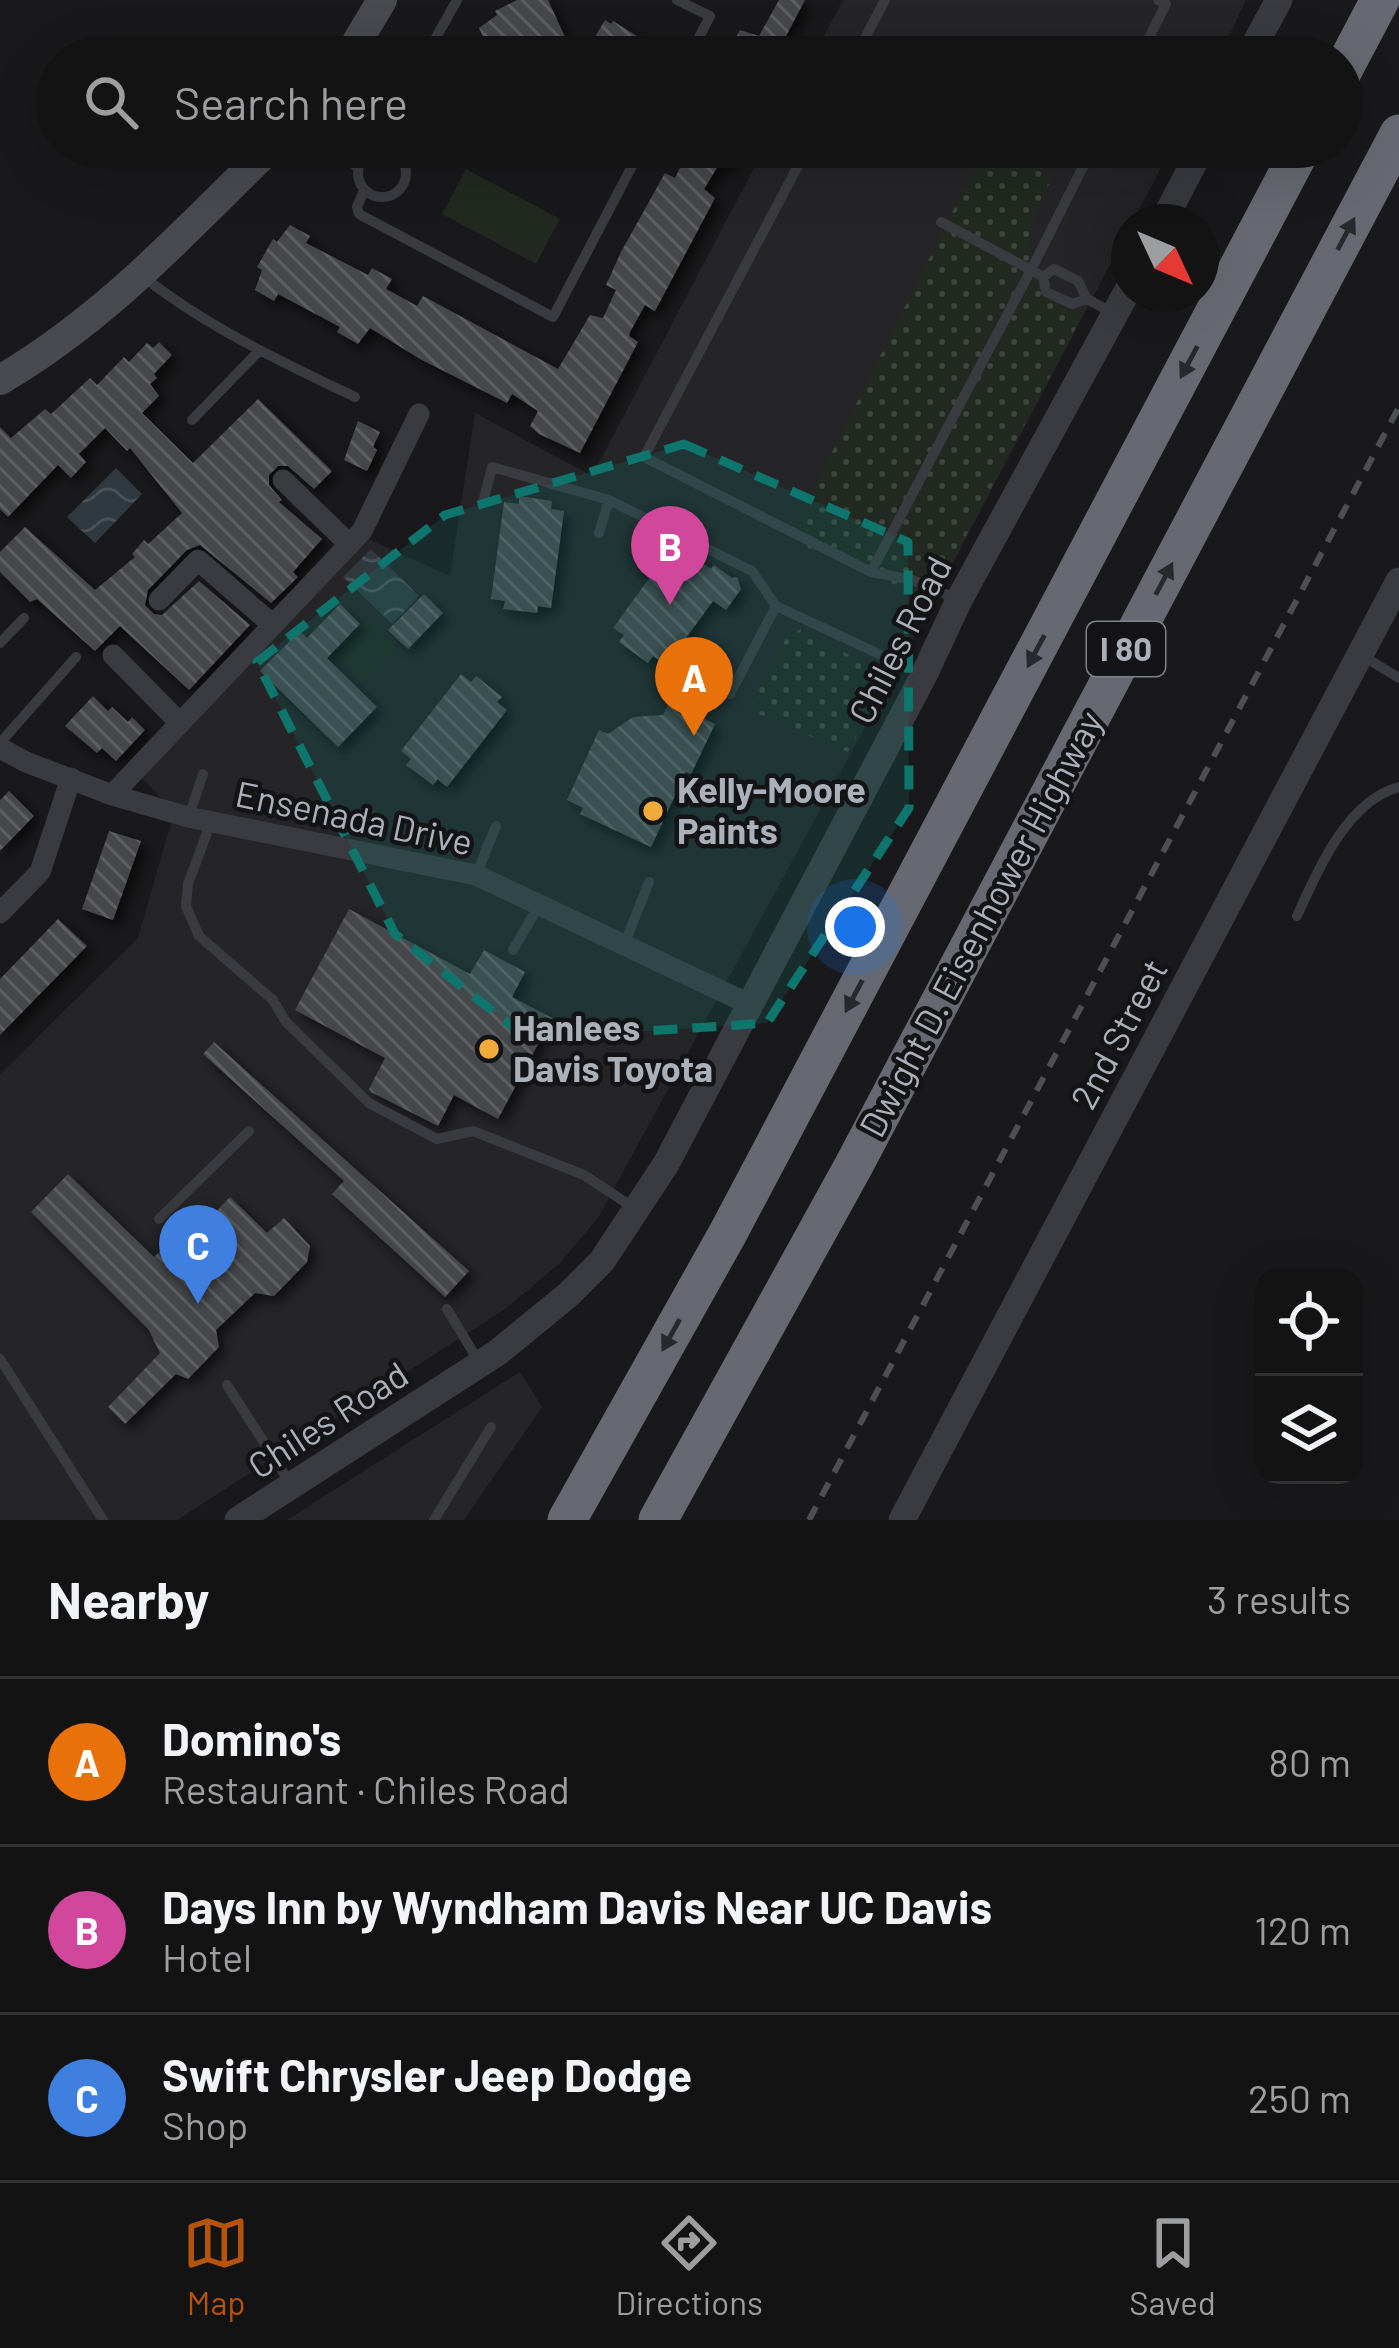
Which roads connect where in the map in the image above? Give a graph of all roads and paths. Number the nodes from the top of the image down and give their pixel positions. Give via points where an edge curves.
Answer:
1 (382, 0) edge
2 (457, 0) edge
3 (677, 0) edge
4 (885, 0) edge
5 (1159, 0) edge
6 (1279, 0) edge
7 (1380, 0) edge
8 (361, 36) edge
9 (437, 36) edge
10 (700, 36) edge
11 (866, 36) edge
12 (1149, 36) edge
13 (1259, 36) edge
14 (1361, 36) edge
15 (1399, 134) edge
16 (251, 168) edge
17 (358, 168) edge
18 (403, 168) edge
19 (631, 168) edge
20 (797, 168) edge
21 (1084, 168) edge
22 (1191, 168) edge
23 (1291, 168) edge
24 (364, 190) junction
25 (1172, 204) edge
26 (941, 222) dead end
27 (1037, 273) junction
28 (142, 276) junction
29 (1087, 299) junction
30 (1116, 314) joint
31 (259, 351) junction
32 (0, 380) edge
33 (355, 397) dead end
34 (419, 414) dead end
35 (192, 420) dead end
36 (283, 480) dead end
37 (609, 500) junction
38 (483, 502) dead end
39 (599, 533) dead end
40 (350, 544) junction
41 (871, 572) junction
42 (1399, 581) edge
43 (159, 600) dead end
44 (959, 601) junction
45 (776, 606) junction
46 (24, 618) dead end
47 (273, 625) junction
48 (0, 643) edge
49 (112, 655) dead end
50 (1360, 655) junction
51 (76, 657) dead end
52 (924, 675) junction
53 (1399, 678) edge
54 (730, 694) dead end
55 (180, 723) junction
56 (0, 746) edge
57 (203, 774) dead end
58 (70, 778) junction
59 (1399, 787) edge
60 (112, 795) junction
61 (200, 820) junction
62 (496, 826) dead end
63 (476, 875) junction
64 (649, 882) dead end
65 (539, 904) junction
66 (0, 913) edge
67 (1298, 916) dead end
68 (625, 945) junction
69 (513, 950) dead end
70 (751, 1005) junction
71 (249, 1131) dead end
72 (854, 1165) junction
73 (638, 1210) junction
74 (159, 1219) dead end
75 (447, 1309) dead end
76 (0, 1359) edge
77 (480, 1365) junction
78 (227, 1385) dead end
79 (491, 1427) dead end
80 (291, 1486) junction
81 (567, 1517) edge
82 (103, 1520) edge
83 (238, 1520) edge
84 (434, 1520) edge
85 (658, 1520) edge
86 (689, 1520) edge
87 (902, 1520) edge

1 - 8 main road
2 - 9 lane
3 - 10 lane via 710,16
4 - 11 lane
5 - 12 lane via 1166,4
6 - 13 street
7 - 14 highway
72 -> 15 highway, Dwight D. Eisenhower Highway / I 80
16 - 28 main road
17 - 24 lane
18 - 24 lane via 399,189 386,197
19 - 24 lane via 553,317 359,214
20 - 41 lane via 644,457
21 - 27 lane
22 - 25 street
23 -> 81 highway, I 80 via 728,1233
26 - 27 lane
27 - 29 lane via 1054,269 1078,281
27 - 29 lane via 1046,292 1072,304
27 - 41 lane
28 - 31 lane
28 - 32 main road via 88,323
29 - 30 lane
30 - 44 street, Chiles Road
31 - 33 lane
31 - 35 lane
34 - 40 street
36 - 40 street
37 - 38 lane via 492,467
37 - 39 lane
37 - 45 lane via 752,571
40 - 47 street
41 - 44 lane
42 - 50 street, 2nd Street
43 - 47 street via 198,560
44 - 52 street, Chiles Road
45 - 52 lane
45 - 54 lane
46 - 48 lane
47 - 55 street
49 - 55 street
50 - 53 lane
50 - 87 street, 2nd Street
51 - 56 lane
52 - 70 street, Chiles Road
55 - 60 street
56 - 58 street, Ensenada Drive
57 - 61 lane
58 - 60 street, Ensenada Drive
58 - 66 street via 40,872
59 - 67 lane via 1346,828
60 - 61 street, Ensenada Drive
61 - 63 street, Ensenada Drive
61 - 73 lane via 185,906 190,922 370,1103 437,1139 472,1131 566,1168
62 - 63 lane
63 - 65 street, Ensenada Drive
64 - 68 lane
65 - 68 street, Ensenada Drive
65 - 69 lane
68 - 70 street, Ensenada Drive
70 - 73 street, Chiles Road
71 - 74 lane
72 - 85 highway, Dwight D. Eisenhower Highway / I 80
72 - 86 highway
73 - 77 street, Chiles Road via 568,1295
75 - 77 lane
76 - 82 lane
77 - 80 street, Chiles Road
78 - 80 lane
79 - 84 lane
80 - 83 street, Chiles Road

